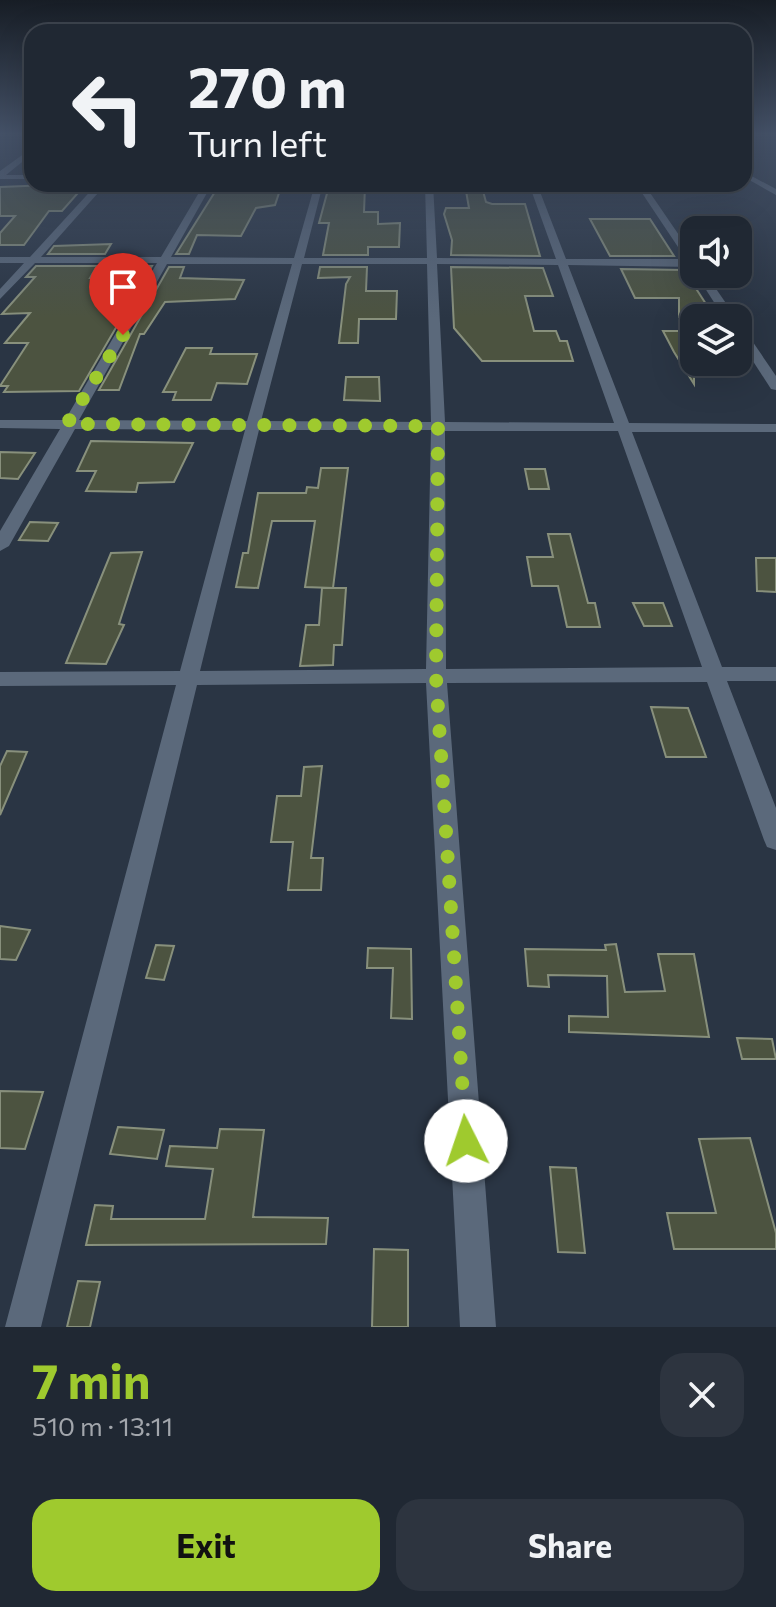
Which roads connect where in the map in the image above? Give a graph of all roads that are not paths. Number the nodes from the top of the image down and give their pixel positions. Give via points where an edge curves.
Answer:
1 (92, 195) edge
2 (202, 195) edge
3 (316, 195) edge
4 (429, 195) edge
5 (537, 195) edge
6 (647, 195) edge
7 (680, 244) edge
8 (0, 260) edge
9 (34, 260) junction
10 (166, 260) junction
11 (301, 261) junction
12 (429, 261) junction
13 (560, 263) junction
14 (680, 263) edge
15 (0, 296) edge
16 (752, 350) edge
17 (776, 386) edge
18 (0, 424) edge
19 (67, 424) junction
20 (253, 425) junction
21 (438, 426) junction
22 (623, 427) junction
23 (776, 428) edge
24 (0, 546) edge
25 (712, 673) junction
26 (776, 674) edge
27 (190, 676) junction
28 (436, 677) junction
29 (0, 679) edge
30 (776, 840) edge
31 (23, 1327) edge
32 (478, 1327) edge

1 - 9 street
2 - 10 street
3 - 11 street
4 - 12 street
5 - 13 street
6 - 7 street
8 - 9 street
9 - 10 street
9 - 15 street
10 - 11 street
10 - 19 street
11 - 12 street
11 - 20 street
12 - 13 street
12 - 21 street
13 - 14 street
13 - 22 street
16 - 17 street
18 - 19 street
19 - 20 street
19 - 24 street
20 - 21 street
20 - 27 street
21 - 22 street
21 - 28 street
22 - 23 street
22 - 25 street
25 - 26 street
25 - 28 street
25 - 30 street
27 - 28 street
27 - 29 street
27 - 31 street
28 - 32 street

